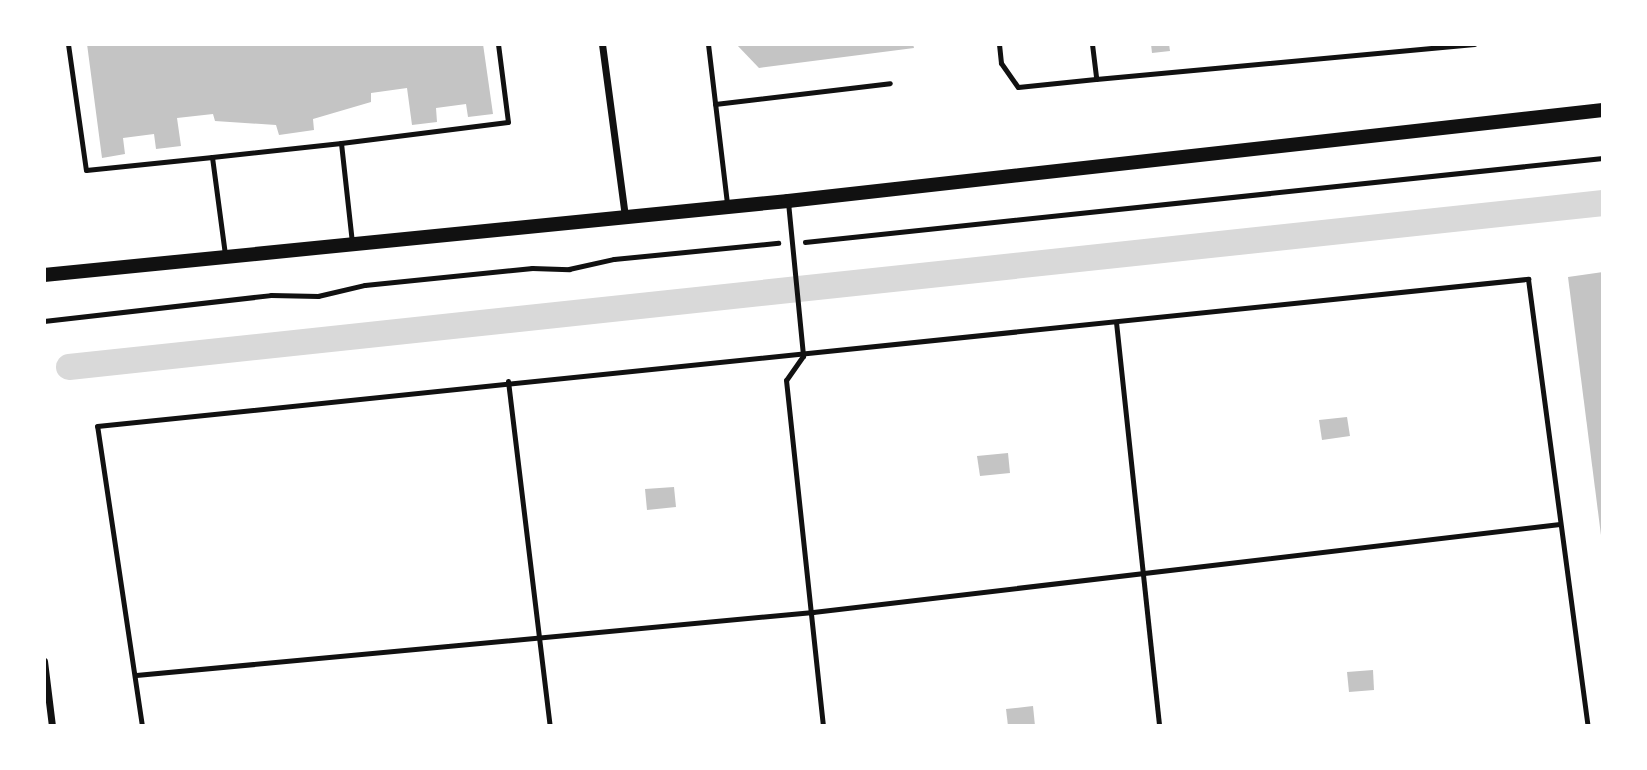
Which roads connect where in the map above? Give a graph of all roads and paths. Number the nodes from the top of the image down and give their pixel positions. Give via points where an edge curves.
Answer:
1 (68, 44) edge
2 (498, 44) edge
3 (602, 44) edge
4 (708, 44) edge
5 (999, 44) edge
6 (1092, 44) edge
7 (1474, 44) edge
8 (1097, 79) junction
9 (890, 83) dead end
10 (715, 104) junction
11 (1603, 110) edge
12 (341, 143) junction
13 (212, 157) junction
14 (1603, 158) edge
15 (788, 201) junction
16 (727, 208) junction
17 (625, 218) junction
18 (810, 242) dead end
19 (775, 243) dead end
20 (352, 245) junction
21 (225, 257) junction
22 (44, 275) edge
23 (44, 321) edge
24 (1116, 322) junction
25 (803, 356) junction
26 (508, 382) junction
27 (1560, 524) junction
28 (1142, 571) junction
29 (813, 612) junction
30 (540, 638) junction
31 (44, 661) edge
32 (136, 675) junction
33 (52, 726) edge
34 (142, 726) edge
35 (550, 726) edge
36 (823, 726) edge
37 (1159, 726) edge
38 (1588, 726) edge

1 - 13 lane via 86,170
2 - 12 lane via 508,122
3 - 17 street
4 - 10 lane
5 - 8 lane via 1001,63 1018,87
6 - 8 lane
7 - 8 lane
9 - 10 lane
10 - 16 lane
11 - 15 main road
12 - 13 lane
12 - 20 lane
13 - 21 lane
14 - 18 path
15 - 16 main road
15 - 25 lane
16 - 17 main road
17 - 20 main road
19 - 23 path via 614,259 569,269 532,268 365,285 318,296 271,295
20 - 21 main road
21 - 22 main road
24 - 25 lane
24 - 27 lane via 1528,279
24 - 28 lane
25 - 26 lane
25 - 29 lane via 786,380
26 - 30 lane
26 - 32 lane via 97,426
27 - 28 lane
27 - 38 lane
28 - 29 lane
28 - 37 lane
29 - 30 lane
29 - 36 lane
30 - 32 lane
30 - 35 lane
31 - 33 street
32 - 34 lane

